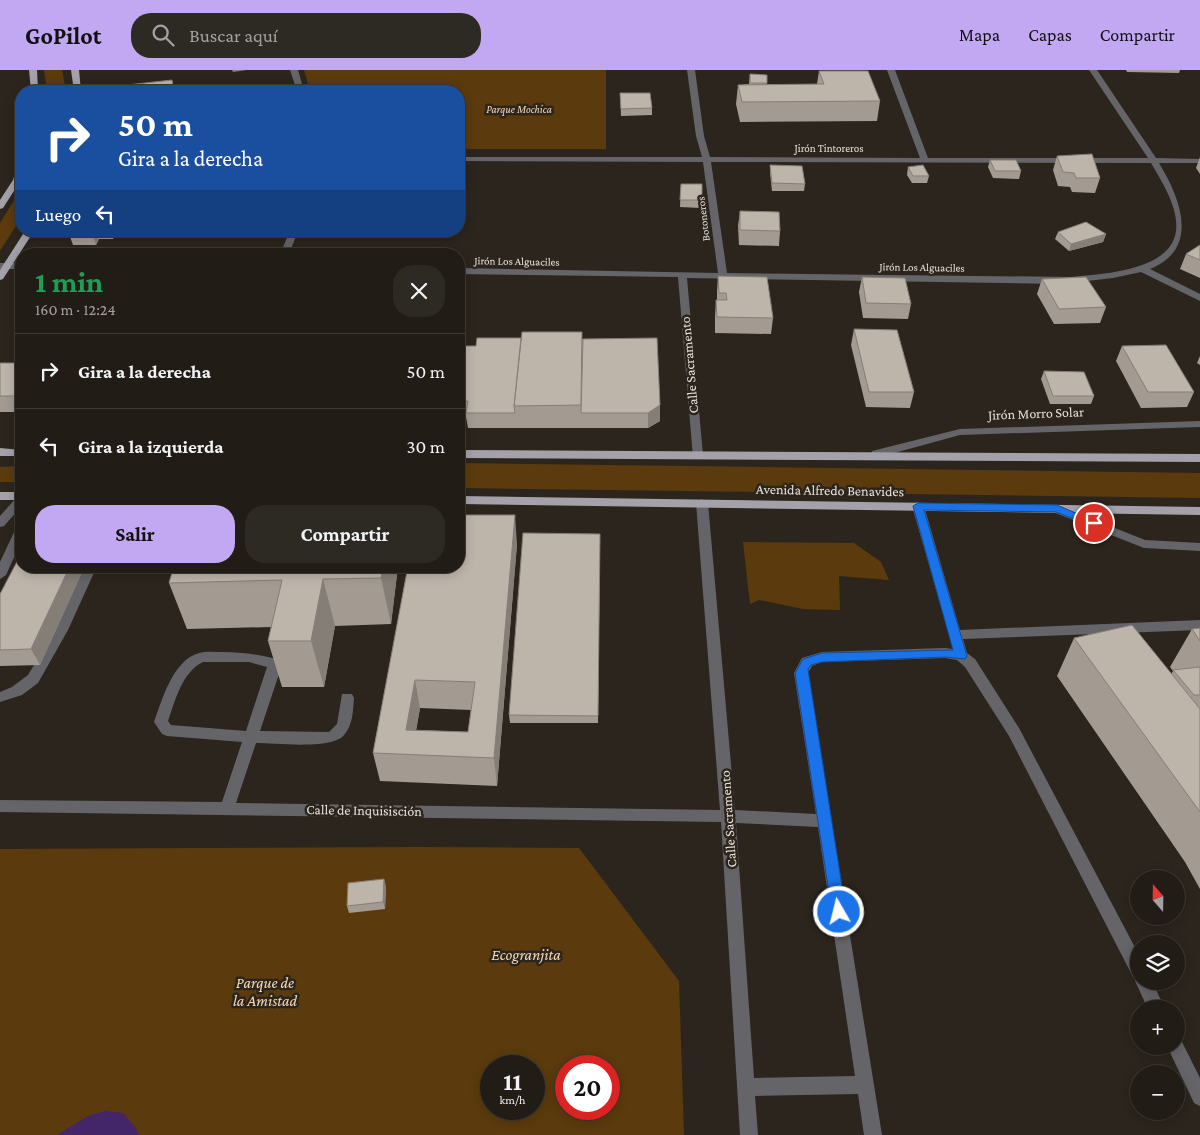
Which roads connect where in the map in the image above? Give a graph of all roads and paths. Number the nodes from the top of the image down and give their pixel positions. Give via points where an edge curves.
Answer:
1 (33, 70) edge
2 (75, 70) edge
3 (294, 70) edge
4 (691, 70) edge
5 (891, 70) edge
6 (1094, 70) edge
7 (34, 85) edge
8 (77, 85) edge
9 (299, 85) edge
10 (465, 159) edge
11 (707, 159) junction
12 (924, 160) junction
13 (1153, 160) junction
14 (1200, 161) edge
15 (15, 183) edge
16 (0, 206) edge
17 (26, 237) edge
18 (17, 248) edge
19 (15, 251) edge
20 (4, 266) edge
21 (1141, 268) junction
22 (465, 271) edge
23 (682, 276) junction
24 (722, 276) junction
25 (0, 277) edge
26 (1200, 298) edge
27 (1200, 424) edge
28 (0, 452) edge
29 (15, 452) edge
30 (465, 454) edge
31 (876, 454) junction
32 (697, 455) junction
33 (1200, 458) edge
34 (0, 496) edge
35 (15, 496) edge
36 (465, 500) edge
37 (702, 503) junction
38 (918, 506) junction
39 (15, 507) edge
40 (1057, 508) junction
41 (1200, 511) edge
42 (0, 523) edge
43 (15, 543) edge
44 (1200, 547) edge
45 (88, 573) edge
46 (0, 575) edge
47 (1200, 625) edge
48 (954, 635) junction
49 (961, 656) junction
50 (0, 697) edge
51 (347, 698) dead end
52 (251, 737) junction
53 (0, 806) edge
54 (227, 809) junction
55 (728, 815) junction
56 (825, 821) junction
57 (1130, 955) edge
58 (1179, 1055) edge
59 (866, 1085) junction
60 (746, 1087) junction
61 (1200, 1097) edge
62 (749, 1135) edge
63 (874, 1135) edge

1 - 7 main road
2 - 8 main road
3 - 9 street
4 - 11 street, Botoneros via 700,136
5 - 12 street
6 - 13 street, Jirón Los Alguaciles
10 - 11 street, Jirón Tintoreros
11 - 12 street, Jirón Tintoreros
11 - 24 street, Botoneros
12 - 13 street, Jirón Tintoreros
13 - 14 street, Jirón Tintoreros
13 - 21 street, Jirón Los Alguaciles via 1176,203 1181,229 1174,247 1160,261
15 - 16 main road
17 - 18 main road
19 - 20 main road
20 - 25 main road
21 - 24 street, Jirón Los Alguaciles via 1106,277 1061,280
21 - 26 street
22 - 23 street, Jirón Los Alguaciles
23 - 24 street, Jirón Los Alguaciles
23 - 32 street, Calle Sacramento
27 - 31 street, Jirón Morro Solar via 960,432
28 - 29 main road
30 - 32 main road
31 - 32 main road
31 - 33 main road
34 - 35 main road
36 - 37 main road, Avenida Alfredo Benavides
37 - 38 main road, Avenida Alfredo Benavides
37 - 55 street, Calle Sacramento
38 - 40 main road, Avenida Alfredo Benavides
38 - 48 street
39 - 42 street
40 - 41 main road, Avenida Alfredo Benavides
40 - 44 street via 1144,544
43 - 46 street
45 - 50 street via 62,630 33,680
47 - 48 street
48 - 49 street
49 - 56 street via 945,653 822,657 807,662 801,673
49 - 57 street via 978,672 1014,732
51 - 52 street via 343,729 336,736
52 - 52 street via 274,668 271,663 249,657 201,656 191,661 171,693 161,722 163,727 167,730
52 - 54 street
53 - 54 street, Calle de Inquisisción
54 - 55 street, Calle de Inquisisción
55 - 56 street, Calle de Inquisisción
55 - 60 street, Calle Sacramento
56 - 59 street
58 - 61 street
59 - 60 street
59 - 63 street
60 - 62 street, Calle Sacramento

